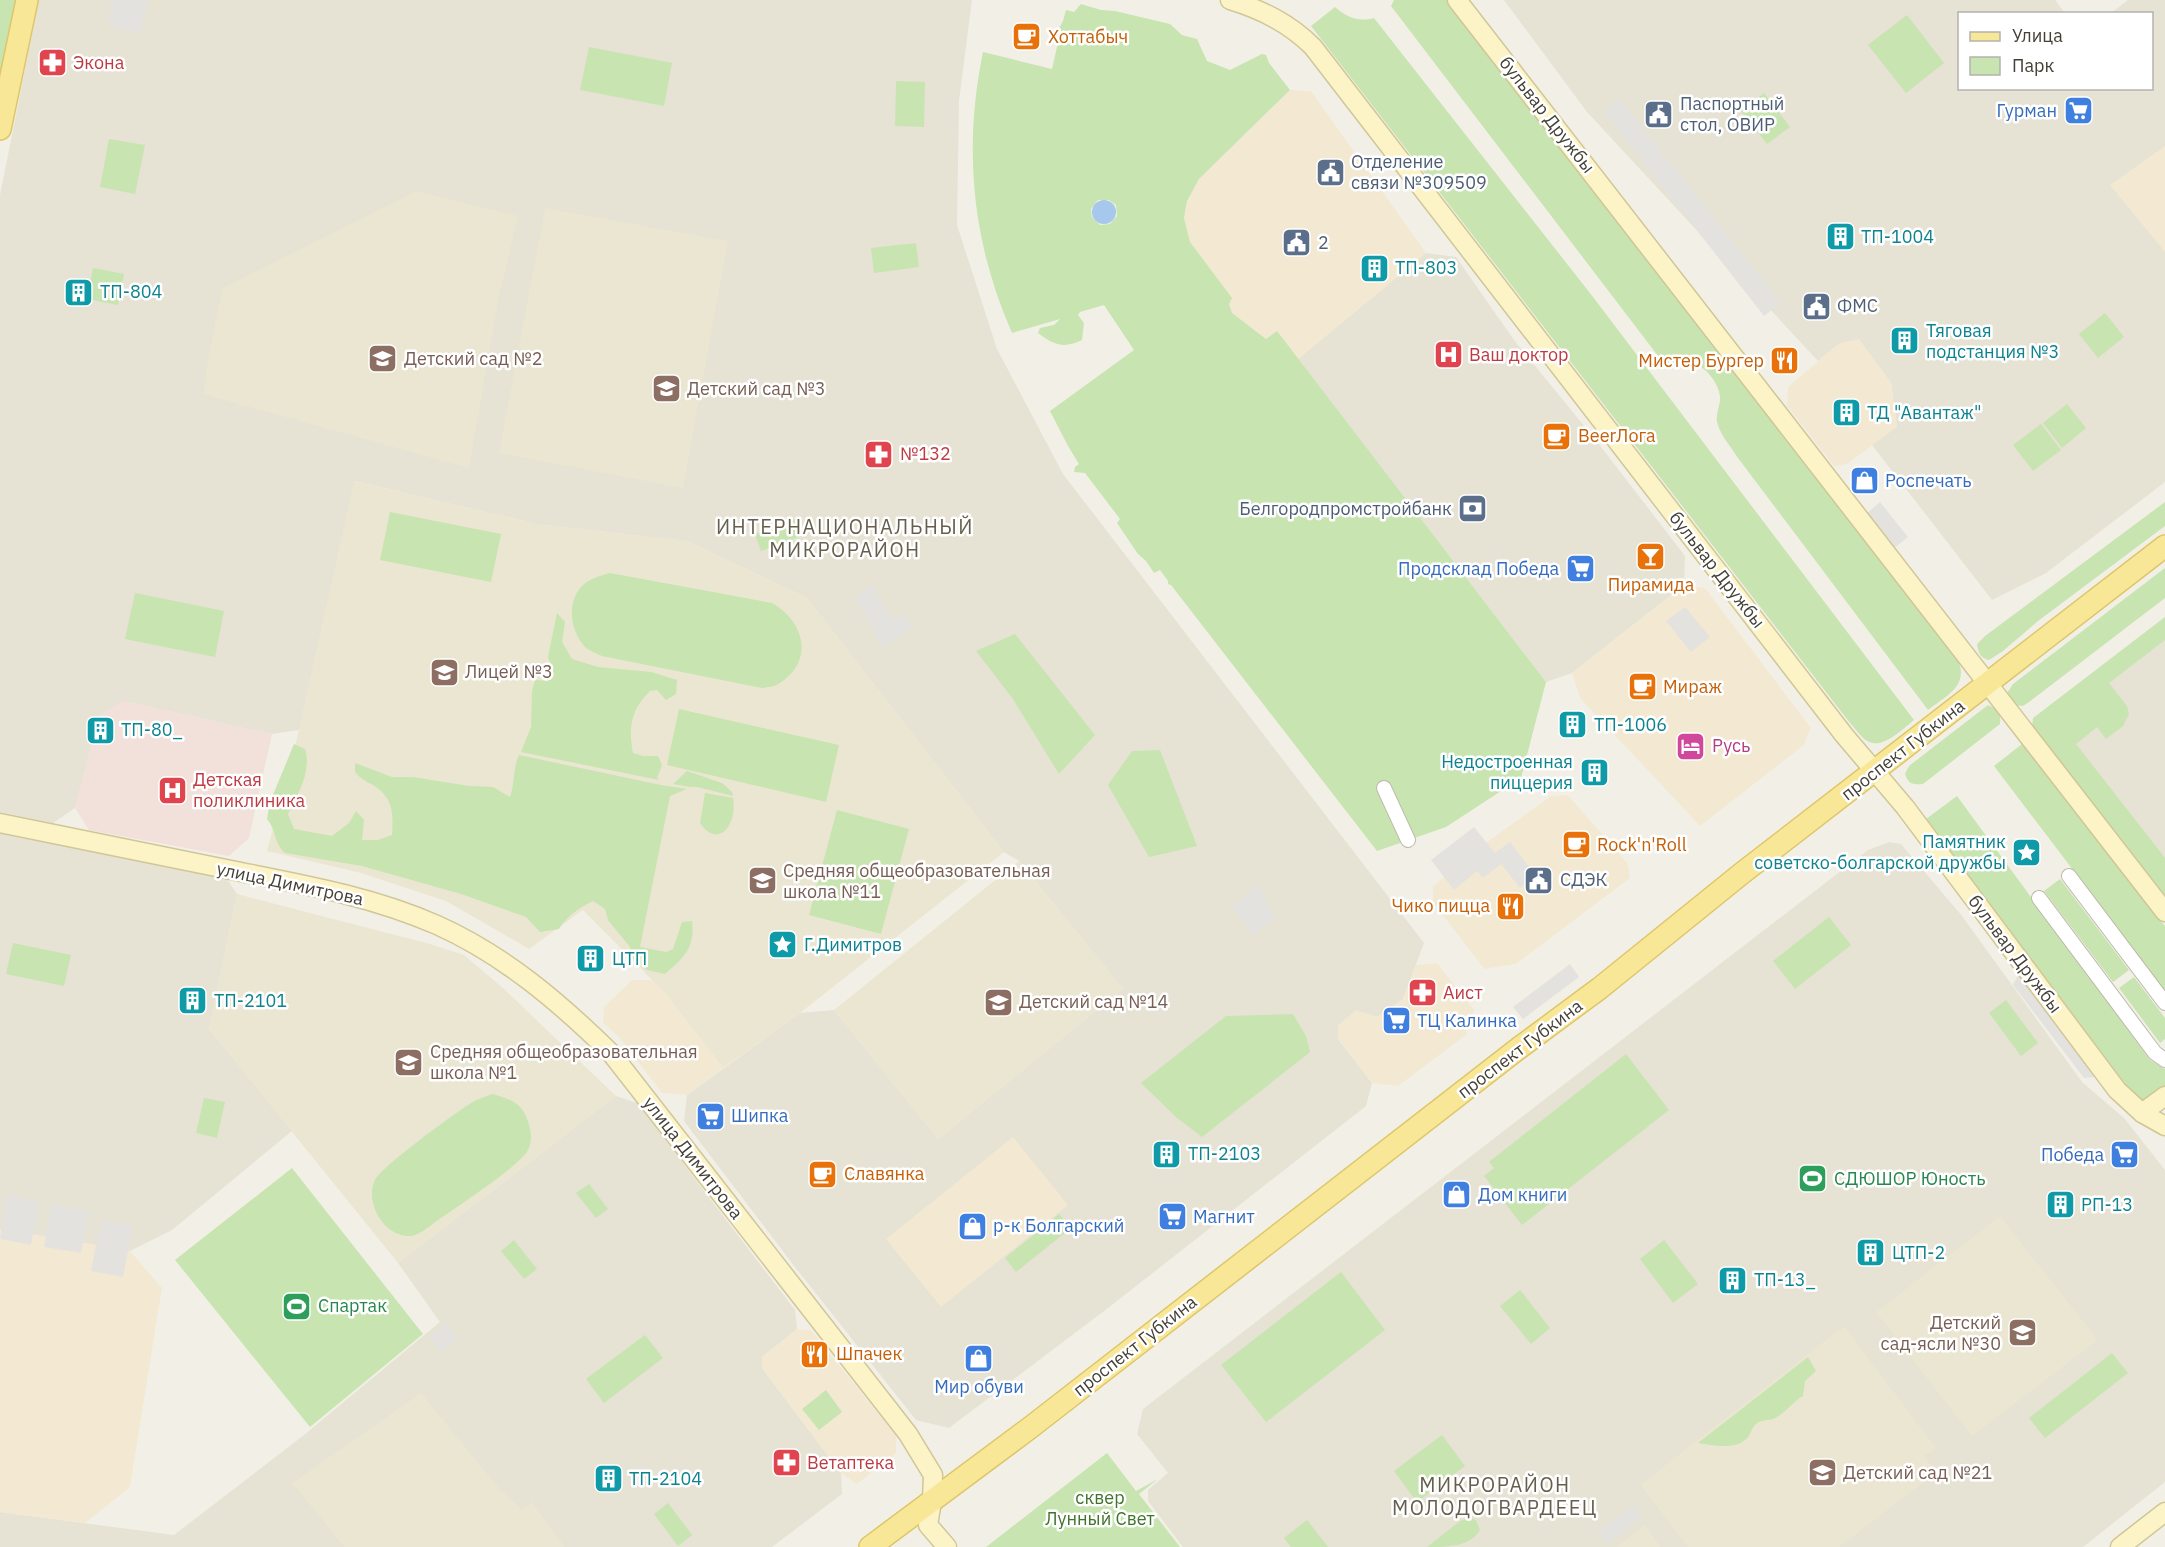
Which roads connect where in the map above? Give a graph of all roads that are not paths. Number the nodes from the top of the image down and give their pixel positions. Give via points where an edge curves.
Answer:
1 (27, 0) edge
2 (1230, 0) edge
3 (1457, 0) edge
4 (0, 129) edge
5 (2165, 546) edge
6 (1988, 684) junction
7 (1875, 771) junction
8 (1384, 788) dead end
9 (0, 824) edge
10 (1408, 840) dead end
11 (2068, 876) dead end
12 (2039, 898) dead end
13 (2165, 912) edge
14 (2165, 1003) edge
15 (2165, 1060) edge
16 (2165, 1096) edge
17 (2142, 1113) junction
18 (2165, 1126) edge
19 (932, 1501) junction
20 (2165, 1512) edge
21 (870, 1547) edge
22 (947, 1547) edge
23 (2120, 1547) edge

1 - 4 main road
2 - 7 main road, бульвар Дружбы via 1269,13 1298,32 1312,47
3 - 6 main road, бульвар Дружбы
5 - 6 main road, проспект Губкина
6 - 7 main road, проспект Губкина
6 - 13 main road, бульвар Дружбы
7 - 17 main road, бульвар Дружбы via 2117,1090
7 - 19 main road, проспект Губкина via 1600,988
8 - 10 street
9 - 19 main road, улица Димитрова via 361,898 438,926 532,981 611,1053 908,1434 933,1475
11 - 14 street
12 - 15 street via 2155,1053
16 - 17 main road
17 - 18 main road, бульвар Дружбы
19 - 21 main road, проспект Губкина
19 - 22 main road, улица Димитрова via 928,1525
20 - 23 main road

